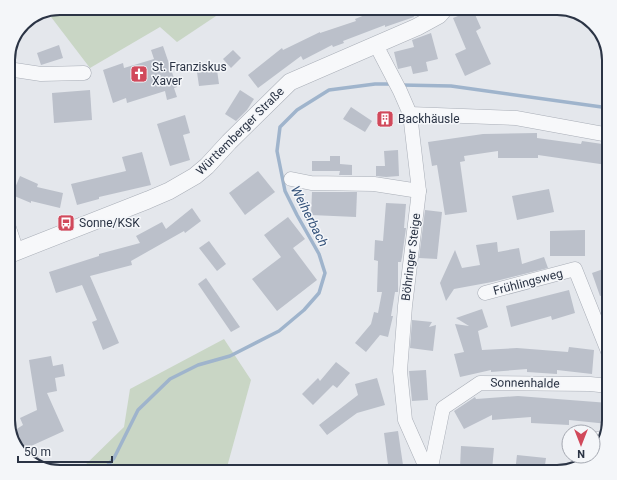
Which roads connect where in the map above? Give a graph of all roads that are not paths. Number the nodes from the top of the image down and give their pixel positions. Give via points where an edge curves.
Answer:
1 (439, 15) edge
2 (376, 45) junction
3 (15, 70) edge
4 (84, 73) dead end
5 (410, 114) junction
6 (602, 134) edge
7 (291, 179) dead end
8 (419, 191) junction
9 (15, 252) edge
10 (485, 293) dead end
11 (602, 336) edge
12 (602, 385) edge
13 (426, 465) edge
14 (431, 465) edge

1 - 2 street, Württemberger Straße
2 - 5 street, Böhringer Steige
2 - 9 street, Württemberger Straße via 290,82 195,176 148,200
3 - 4 street via 41,74
5 - 6 street via 516,118
5 - 8 street, Böhringer Steige
7 - 8 street via 311,183 374,184
8 - 13 street, Böhringer Steige via 400,371 405,420
10 - 11 street, Frühlingsweg via 575,269
12 - 14 street, Sonnenhalde via 480,383 443,408

